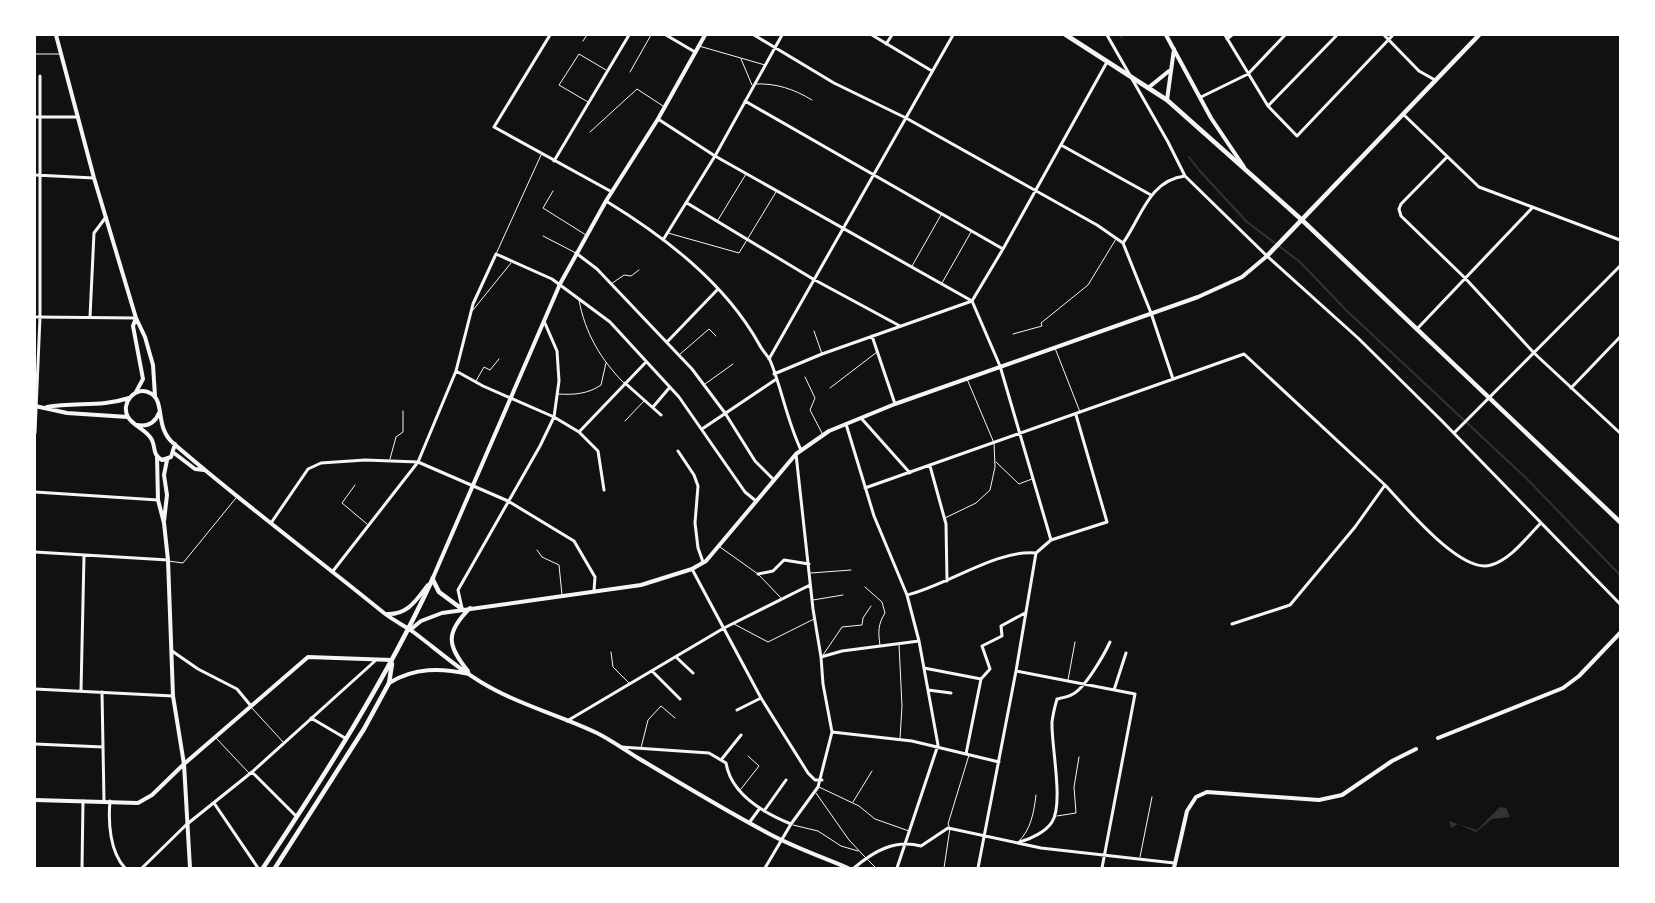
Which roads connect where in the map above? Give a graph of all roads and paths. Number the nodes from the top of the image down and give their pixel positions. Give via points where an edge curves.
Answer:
1 (56, 35) edge
2 (550, 35) edge
3 (587, 35) edge
4 (629, 35) edge
5 (651, 35) edge
6 (666, 35) edge
7 (705, 35) edge
8 (754, 35) edge
9 (782, 35) edge
10 (872, 35) edge
11 (892, 35) edge
12 (953, 35) edge
13 (1066, 35) edge
14 (1107, 35) edge
15 (1166, 35) edge
16 (1225, 35) edge
17 (1232, 35) edge
18 (1285, 35) edge
19 (1336, 35) edge
20 (1384, 35) edge
21 (1393, 35) edge
22 (1480, 35) edge
23 (1227, 39) junction
24 (1389, 39) junction
25 (583, 41) dead end
26 (886, 44) junction
27 (699, 46) junction
28 (775, 49) junction
29 (1174, 49) junction
30 (695, 52) junction
31 (35, 54) edge
32 (62, 54) junction
33 (741, 58) junction
34 (1107, 61) junction
35 (766, 65) junction
36 (932, 71) junction
37 (1170, 71) junction
38 (608, 72) junction
39 (630, 72) dead end
40 (1248, 74) junction
41 (40, 76) dead end
42 (1131, 76) junction
43 (1435, 80) junction
44 (754, 86) junction
45 (1148, 88) junction
46 (1201, 98) junction
47 (746, 100) junction
48 (812, 100) dead end
49 (1167, 100) junction
50 (590, 103) junction
51 (1268, 106) junction
52 (665, 107) junction
53 (1403, 114) junction
54 (78, 116) junction
55 (35, 117) edge
56 (41, 118) junction
57 (906, 118) junction
58 (658, 119) junction
59 (590, 132) dead end
60 (1061, 145) junction
61 (541, 155) junction
62 (715, 156) junction
63 (1447, 157) junction
64 (554, 160) junction
65 (746, 174) junction
66 (35, 175) edge
67 (874, 175) junction
68 (1249, 175) junction
69 (41, 176) junction
70 (1184, 176) junction
71 (94, 178) junction
72 (1036, 190) junction
73 (553, 191) dead end
74 (777, 191) junction
75 (612, 192) junction
76 (1151, 195) junction
77 (606, 201) junction
78 (687, 203) junction
79 (1533, 207) junction
80 (942, 214) junction
81 (106, 217) junction
82 (1302, 220) junction
83 (717, 222) junction
84 (843, 229) junction
85 (971, 231) junction
86 (668, 233) junction
87 (586, 235) junction
88 (543, 236) dead end
89 (1117, 238) junction
90 (663, 240) junction
91 (747, 240) junction
92 (1620, 240) edge
93 (1123, 243) junction
94 (35, 248) edge
95 (40, 248) junction
96 (1003, 249) junction
97 (576, 253) junction
98 (496, 254) junction
99 (1267, 256) junction
100 (512, 261) junction
101 (1620, 266) edge
102 (911, 267) junction
103 (639, 270) dead end
104 (1465, 278) junction
105 (812, 279) junction
106 (560, 284) junction
107 (611, 284) junction
108 (941, 284) junction
109 (718, 289) junction
110 (578, 297) junction
111 (972, 301) junction
112 (470, 312) junction
113 (1151, 313) junction
114 (35, 317) edge
115 (40, 317) junction
116 (90, 317) junction
117 (136, 318) junction
118 (544, 321) junction
119 (900, 326) junction
120 (1416, 329) junction
121 (814, 331) dead end
122 (1013, 334) dead end
123 (716, 336) dead end
124 (872, 336) junction
125 (1620, 337) edge
126 (667, 342) junction
127 (1054, 348) junction
128 (877, 351) junction
129 (1534, 353) junction
130 (822, 354) junction
131 (679, 356) junction
132 (769, 359) junction
133 (499, 360) dead end
134 (646, 362) junction
135 (606, 363) junction
136 (733, 364) dead end
137 (1000, 366) junction
138 (456, 371) junction
139 (774, 374) junction
140 (805, 377) dead end
141 (967, 378) junction
142 (1173, 379) junction
143 (775, 380) junction
144 (476, 381) junction
145 (625, 383) junction
146 (704, 384) junction
147 (670, 387) junction
148 (830, 388) dead end
149 (1571, 388) junction
150 (135, 393) junction
151 (557, 394) junction
152 (156, 397) junction
153 (129, 398) junction
154 (1489, 398) junction
155 (511, 399) junction
156 (645, 400) junction
157 (894, 404) junction
158 (35, 406) edge
159 (45, 407) junction
160 (653, 407) junction
161 (403, 411) dead end
162 (159, 413) junction
163 (725, 413) junction
164 (1078, 414) junction
165 (661, 415) dead end
166 (128, 417) junction
167 (554, 417) junction
168 (861, 418) junction
169 (625, 422) dead end
170 (137, 424) junction
171 (846, 424) junction
172 (702, 428) junction
173 (579, 432) junction
174 (35, 433) edge
175 (1454, 433) junction
176 (1620, 433) edge
177 (823, 435) junction
178 (1018, 435) junction
179 (994, 443) junction
180 (175, 444) junction
181 (801, 450) junction
182 (678, 451) dead end
183 (174, 453) junction
184 (796, 454) junction
185 (156, 456) junction
186 (167, 460) junction
187 (390, 461) junction
188 (418, 462) junction
189 (995, 462) junction
190 (930, 466) junction
191 (204, 470) junction
192 (910, 473) junction
193 (1032, 479) junction
194 (774, 480) junction
195 (355, 486) dead end
196 (472, 486) junction
197 (1385, 486) junction
198 (865, 488) junction
199 (604, 490) dead end
200 (35, 492) edge
201 (237, 497) junction
202 (158, 500) junction
203 (756, 501) junction
204 (508, 502) junction
205 (945, 518) junction
206 (1620, 522) edge
207 (164, 523) junction
208 (271, 523) junction
209 (1540, 524) junction
210 (368, 525) junction
211 (1050, 540) junction
212 (719, 546) junction
213 (537, 550) dead end
214 (35, 552) edge
215 (1036, 553) junction
216 (84, 556) junction
217 (168, 560) junction
218 (703, 562) junction
219 (809, 564) junction
220 (692, 569) junction
221 (851, 570) dead end
222 (333, 571) junction
223 (810, 573) junction
224 (758, 574) junction
225 (433, 578) junction
226 (947, 581) junction
227 (810, 585) junction
228 (865, 587) dead end
229 (594, 591) junction
230 (843, 594) dead end
231 (907, 595) junction
232 (562, 596) junction
233 (782, 599) junction
234 (812, 600) junction
235 (1620, 604) edge
236 (871, 606) dead end
237 (470, 608) junction
238 (462, 609) junction
239 (1025, 613) junction
240 (385, 614) junction
241 (815, 618) junction
242 (734, 624) junction
243 (1232, 624) dead end
244 (724, 628) junction
245 (410, 630) junction
246 (1620, 633) edge
247 (919, 641) junction
248 (1075, 642) dead end
249 (1110, 642) dead end
250 (899, 643) junction
251 (880, 646) junction
252 (171, 651) junction
253 (611, 652) dead end
254 (1126, 653) dead end
255 (676, 657) junction
256 (821, 658) junction
257 (392, 660) junction
258 (375, 661) junction
259 (924, 668) junction
260 (652, 671) junction
261 (1016, 671) junction
262 (693, 674) dead end
263 (471, 675) junction
264 (980, 679) junction
265 (1068, 682) junction
266 (389, 683) junction
267 (630, 684) junction
268 (1082, 684) junction
269 (35, 689) edge
270 (928, 690) junction
271 (1114, 690) junction
272 (81, 691) junction
273 (102, 692) junction
274 (951, 694) dead end
275 (173, 696) junction
276 (761, 698) junction
277 (680, 699) dead end
278 (251, 706) junction
279 (737, 710) dead end
280 (311, 718) junction
281 (676, 718) dead end
282 (566, 721) junction
283 (832, 732) junction
284 (741, 735) dead end
285 (215, 737) junction
286 (345, 738) junction
287 (1438, 738) dead end
288 (900, 739) junction
289 (284, 743) junction
290 (35, 744) edge
291 (938, 746) junction
292 (103, 747) junction
293 (620, 747) junction
294 (641, 748) junction
295 (1416, 749) dead end
296 (967, 754) junction
297 (748, 756) dead end
298 (1078, 757) dead end
299 (721, 760) junction
300 (999, 762) junction
301 (184, 764) junction
302 (872, 771) dead end
303 (251, 773) junction
304 (786, 780) dead end
305 (822, 780) junction
306 (818, 787) junction
307 (740, 790) junction
308 (815, 792) junction
309 (1036, 795) dead end
310 (1152, 797) dead end
311 (35, 800) edge
312 (83, 801) junction
313 (104, 801) junction
314 (110, 802) junction
315 (214, 803) junction
316 (853, 803) junction
317 (760, 808) junction
318 (764, 811) junction
319 (1053, 816) junction
320 (297, 817) junction
321 (749, 823) junction
322 (791, 824) junction
323 (186, 825) junction
324 (950, 828) junction
325 (910, 831) junction
326 (983, 836) junction
327 (782, 841) junction
328 (906, 842) junction
329 (1017, 843) junction
330 (859, 850) junction
331 (1105, 853) junction
332 (866, 858) junction
333 (1140, 859) junction
334 (1174, 866) edge
335 (82, 868) edge
336 (125, 868) edge
337 (142, 868) edge
338 (190, 868) edge
339 (258, 868) edge
340 (263, 868) edge
341 (275, 868) edge
342 (766, 868) edge
343 (847, 868) edge
344 (854, 868) edge
345 (876, 868) edge
346 (897, 868) edge
347 (944, 868) edge
348 (978, 868) edge
349 (1102, 868) edge

1 - 32 street
2 - 61 street via 494,127
3 - 25 lane
4 - 38 street
5 - 39 lane
6 - 30 street
7 - 27 street
8 - 28 street
9 - 28 street
10 - 26 street
11 - 26 street
12 - 36 street
13 - 34 main road
14 - 42 street
15 - 29 street
16 - 23 street
17 - 23 street
18 - 40 street
19 - 51 street
20 - 24 street
21 - 24 street
22 - 43 main road
23 - 40 street
24 - 43 street via 1419,72
24 - 51 street via 1297,136
26 - 36 street
27 - 30 street
27 - 33 lane
28 - 35 street
28 - 57 street via 834,83
29 - 37 street
29 - 46 street
30 - 52 street
31 - 32 lane
32 - 54 street
33 - 35 lane
33 - 44 lane
34 - 42 main road
34 - 60 street
35 - 44 street
36 - 57 street
37 - 45 street
37 - 49 street
38 - 50 street
38 - 50 lane via 578,54 559,85
40 - 46 street
40 - 51 street
41 - 56 street
42 - 45 main road
42 - 70 street
43 - 53 main road
44 - 47 street
44 - 48 lane via 778,85
45 - 49 main road
46 - 68 street
47 - 62 street
47 - 67 street
49 - 68 main road
50 - 64 street
52 - 58 street
52 - 59 lane via 637,89
53 - 63 street
53 - 82 main road
54 - 56 street
54 - 71 street
55 - 56 street
56 - 69 street
57 - 67 street
57 - 72 street
58 - 62 street
58 - 75 street
60 - 72 street
60 - 76 street
61 - 64 street
61 - 98 lane
62 - 65 street
62 - 78 street
63 - 79 street via 1479,187
63 - 104 street via 1399,209 1401,216
64 - 75 street
65 - 74 street
65 - 83 lane
66 - 69 street
67 - 80 street
67 - 84 street
68 - 82 main road
69 - 71 street
69 - 95 street
70 - 76 street via 1171,177
70 - 99 street
71 - 81 street
72 - 89 street
72 - 96 street
73 - 87 lane via 543,208
74 - 84 street
74 - 91 lane
75 - 77 street
76 - 93 street
77 - 87 street
77 - 90 street
78 - 83 street
78 - 86 street
79 - 92 street
79 - 104 street
80 - 85 street
80 - 102 lane
81 - 116 street via 94,233
81 - 117 street
82 - 99 main road
82 - 120 main road
83 - 91 street
84 - 102 street
84 - 105 street
85 - 96 street
85 - 108 lane
86 - 90 street
86 - 91 lane via 738,253
87 - 97 street
88 - 97 lane
89 - 93 street
89 - 122 lane via 1088,285 1041,323 1042,326
90 - 109 street
91 - 105 street
93 - 113 street
94 - 95 street
95 - 115 street
96 - 111 street
97 - 106 street
97 - 107 street via 598,269
98 - 100 street
98 - 112 street
99 - 113 street via 1242,277
99 - 175 street via 1358,338
100 - 106 street
100 - 112 lane
101 - 129 street
102 - 108 street
103 - 107 lane via 631,276 624,274
104 - 120 street
104 - 129 street
105 - 119 street
105 - 132 street
106 - 110 street
106 - 118 street
107 - 126 street
108 - 111 street
109 - 126 street
109 - 132 street via 745,320
110 - 134 street via 610,322
110 - 135 lane via 590,337
111 - 119 street
111 - 137 street
112 - 138 street
113 - 127 street
113 - 142 street
114 - 115 street
115 - 116 street
115 - 158 street
116 - 117 street
117 - 150 street via 133,326 143,379
117 - 152 street via 153,365
118 - 151 street via 557,351
118 - 155 street
119 - 124 street
120 - 154 main road
121 - 130 lane
123 - 131 lane via 709,329
124 - 128 street
124 - 130 street
125 - 149 street
126 - 131 street
127 - 137 street
127 - 164 lane
128 - 148 lane
128 - 157 street
129 - 149 street
129 - 154 street
130 - 139 street
131 - 146 street
132 - 139 street
133 - 144 lane via 490,370 484,367
134 - 145 street
134 - 147 street
135 - 145 lane
135 - 151 lane via 602,385 593,391
136 - 146 lane
137 - 141 street
137 - 178 street
138 - 144 street
138 - 188 street
139 - 143 street
140 - 177 lane via 815,398 810,410
141 - 157 street
141 - 179 lane
142 - 164 street
142 - 197 street via 1244,354
143 - 163 street
143 - 181 street
144 - 155 street
145 - 156 street
145 - 173 street
146 - 163 street
147 - 160 street
147 - 172 street
149 - 176 street
150 - 152 street via 146,391
150 - 153 street
151 - 167 street
152 - 162 street
153 - 159 street via 97,405
153 - 166 street via 126,406
154 - 175 street
154 - 206 main road
155 - 167 street
155 - 196 street
156 - 160 street
156 - 169 lane
157 - 168 street
158 - 159 street
158 - 174 street
159 - 166 street via 67,413
160 - 165 street
161 - 187 lane via 403,432 396,437
162 - 170 street via 153,423
162 - 180 street via 162,429
163 - 172 street
163 - 194 street via 755,461
164 - 178 street
164 - 211 street via 1107,522
166 - 170 street
167 - 173 street
167 - 204 street
168 - 171 street
168 - 192 street
170 - 185 street via 152,441
171 - 177 street
171 - 198 street
172 - 203 street via 745,492
173 - 199 street via 598,451
175 - 209 street
177 - 181 street
178 - 179 street
178 - 193 street
179 - 189 lane
179 - 190 street
180 - 183 street
180 - 191 street
181 - 184 street
182 - 218 street via 698,486 695,523
183 - 186 street
183 - 191 street via 195,469
184 - 194 street
184 - 219 street
185 - 186 street
185 - 202 street
186 - 207 street via 164,475 168,495
187 - 188 street
187 - 208 street via 321,463 308,469
188 - 196 street
188 - 210 street
189 - 193 lane via 1018,484
189 - 205 lane via 990,490 976,504
190 - 192 street
190 - 205 street
191 - 201 street
192 - 198 street
193 - 211 street
194 - 203 street
195 - 210 lane via 342,503
196 - 204 street
196 - 225 street
197 - 209 street via 1449,551 1472,564 1489,566 1505,559
197 - 243 street via 1290,605
198 - 231 street
200 - 202 street
201 - 208 street
201 - 217 lane via 183,563
202 - 207 street
203 - 212 street
204 - 229 street via 574,541 595,576
204 - 238 street via 458,590
205 - 226 street
207 - 217 street
208 - 222 street
209 - 235 street
210 - 222 street
211 - 215 street
212 - 218 street
212 - 224 lane
213 - 232 lane via 542,557 559,565
214 - 216 street
215 - 226 street via 1023,552
215 - 239 street
216 - 217 street
216 - 272 street
217 - 252 street
218 - 220 street
219 - 223 street
219 - 224 street via 784,560 773,571
220 - 229 street via 641,584
220 - 244 street
221 - 223 lane
222 - 240 street
223 - 227 street
224 - 233 lane
225 - 238 main road via 439,592
225 - 240 street via 407,610 400,614
225 - 245 main road
226 - 231 street
227 - 233 street
227 - 234 street
228 - 251 lane via 882,602 885,613 878,631
229 - 232 street
230 - 234 lane
231 - 247 street
232 - 237 street
233 - 242 street
234 - 241 street
236 - 256 lane via 862,625 842,627
237 - 238 street
237 - 263 street via 454,626 451,640 453,651
238 - 245 street via 435,615
239 - 261 street
239 - 264 street via 1001,626 1002,636 982,646 990,669
240 - 245 street
241 - 242 lane via 768,642
241 - 256 street
242 - 244 street
244 - 255 street
244 - 276 street
245 - 257 main road
245 - 263 street
246 - 287 street via 1563,688
247 - 250 street
247 - 259 street
248 - 265 lane
249 - 268 street
250 - 251 street
250 - 288 lane
251 - 256 street via 842,651
252 - 275 street
252 - 278 street via 238,690
253 - 267 lane via 613,667
254 - 271 street
255 - 260 street
255 - 262 street
256 - 283 street
257 - 258 street
257 - 266 main road
257 - 286 main road
258 - 278 street via 308,657
258 - 280 street
259 - 264 street
259 - 270 street
260 - 267 street
260 - 277 street
261 - 265 street
261 - 300 street
263 - 266 street via 429,669
263 - 282 street via 494,690
264 - 296 street
265 - 268 street
266 - 341 main road via 364,729
267 - 282 street
268 - 271 street
268 - 319 street via 1073,694 1057,699 1054,709 1056,776
269 - 272 street
270 - 274 street
270 - 291 street
271 - 331 street via 1135,694
272 - 273 street
273 - 275 street
273 - 292 street
275 - 301 street
276 - 279 street
276 - 305 street via 808,773 815,780
278 - 285 street
278 - 289 lane
280 - 286 street
280 - 289 street
281 - 294 lane via 661,706 648,720
282 - 293 street
283 - 288 street
283 - 305 street
284 - 299 street
285 - 301 street
285 - 303 lane
286 - 320 main road
288 - 291 street
289 - 303 street
290 - 292 street
291 - 296 street
291 - 325 street
292 - 313 street
293 - 294 street
293 - 321 street
294 - 299 street via 710,753
295 - 334 street via 1342,794 1319,800 1202,794 1196,797 1187,811
296 - 300 street
296 - 324 lane via 948,824
297 - 307 lane via 759,766
298 - 319 lane via 1074,787 1076,813
299 - 307 street via 726,763 728,777
300 - 326 street
301 - 314 street via 152,795 138,803
301 - 323 street
302 - 316 lane
303 - 315 street
303 - 320 street
304 - 318 street
305 - 306 street
306 - 308 street
306 - 316 lane
307 - 317 street
308 - 322 street
308 - 330 lane
309 - 329 lane via 1034,815
310 - 333 lane
311 - 312 street
312 - 313 street
312 - 335 street
313 - 314 street
314 - 336 street via 109,818 117,859
315 - 323 street
315 - 339 street
316 - 325 lane via 876,819
317 - 318 street
317 - 321 street
318 - 322 street
319 - 329 street via 1052,822 1030,840
320 - 340 main road
321 - 327 street
322 - 327 street
322 - 330 lane via 818,831 841,846
323 - 337 street
323 - 338 street
324 - 326 street
324 - 328 street via 921,846
324 - 347 lane
325 - 328 street
326 - 329 street
326 - 348 street
327 - 342 street
327 - 343 street
328 - 332 street
328 - 346 street
329 - 331 street
330 - 332 lane
331 - 333 street
331 - 349 street
332 - 344 street
332 - 345 lane
333 - 334 street

